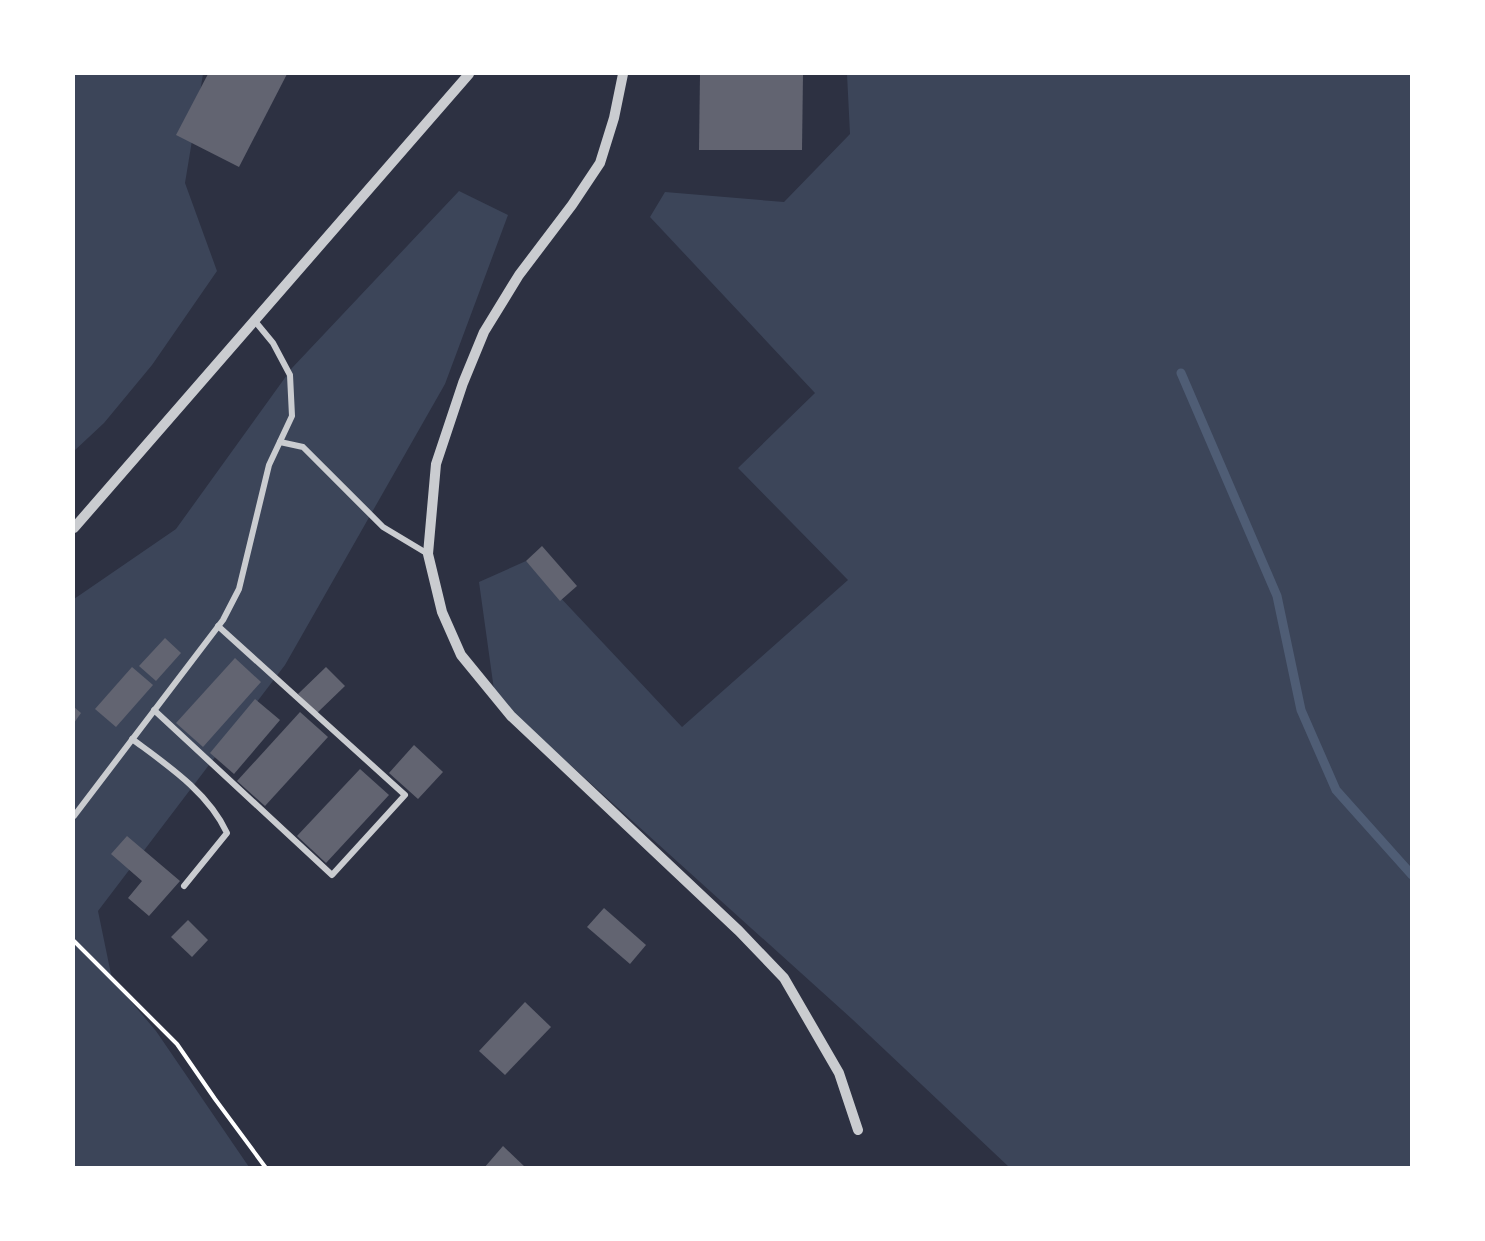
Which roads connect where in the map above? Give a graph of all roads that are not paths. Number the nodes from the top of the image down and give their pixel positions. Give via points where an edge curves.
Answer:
1 (469, 74) edge
2 (623, 74) edge
3 (254, 320) junction
4 (280, 442) junction
5 (74, 528) edge
6 (428, 554) junction
7 (218, 626) junction
8 (154, 710) junction
9 (132, 739) junction
10 (74, 816) edge
11 (184, 886) dead end
12 (858, 1130) dead end

1 - 3 street
2 - 6 street via 600,163 519,275 484,332 463,383 436,464
3 - 4 street via 273,343 290,375 292,416
3 - 5 street
4 - 6 street via 303,447 383,527
4 - 7 street via 269,465 239,589
6 - 12 street via 442,612 460,655 511,716 784,978 839,1073
7 - 8 street
7 - 8 street via 405,795 333,874
8 - 9 street
9 - 10 street
9 - 11 street via 177,772 218,815 226,833

